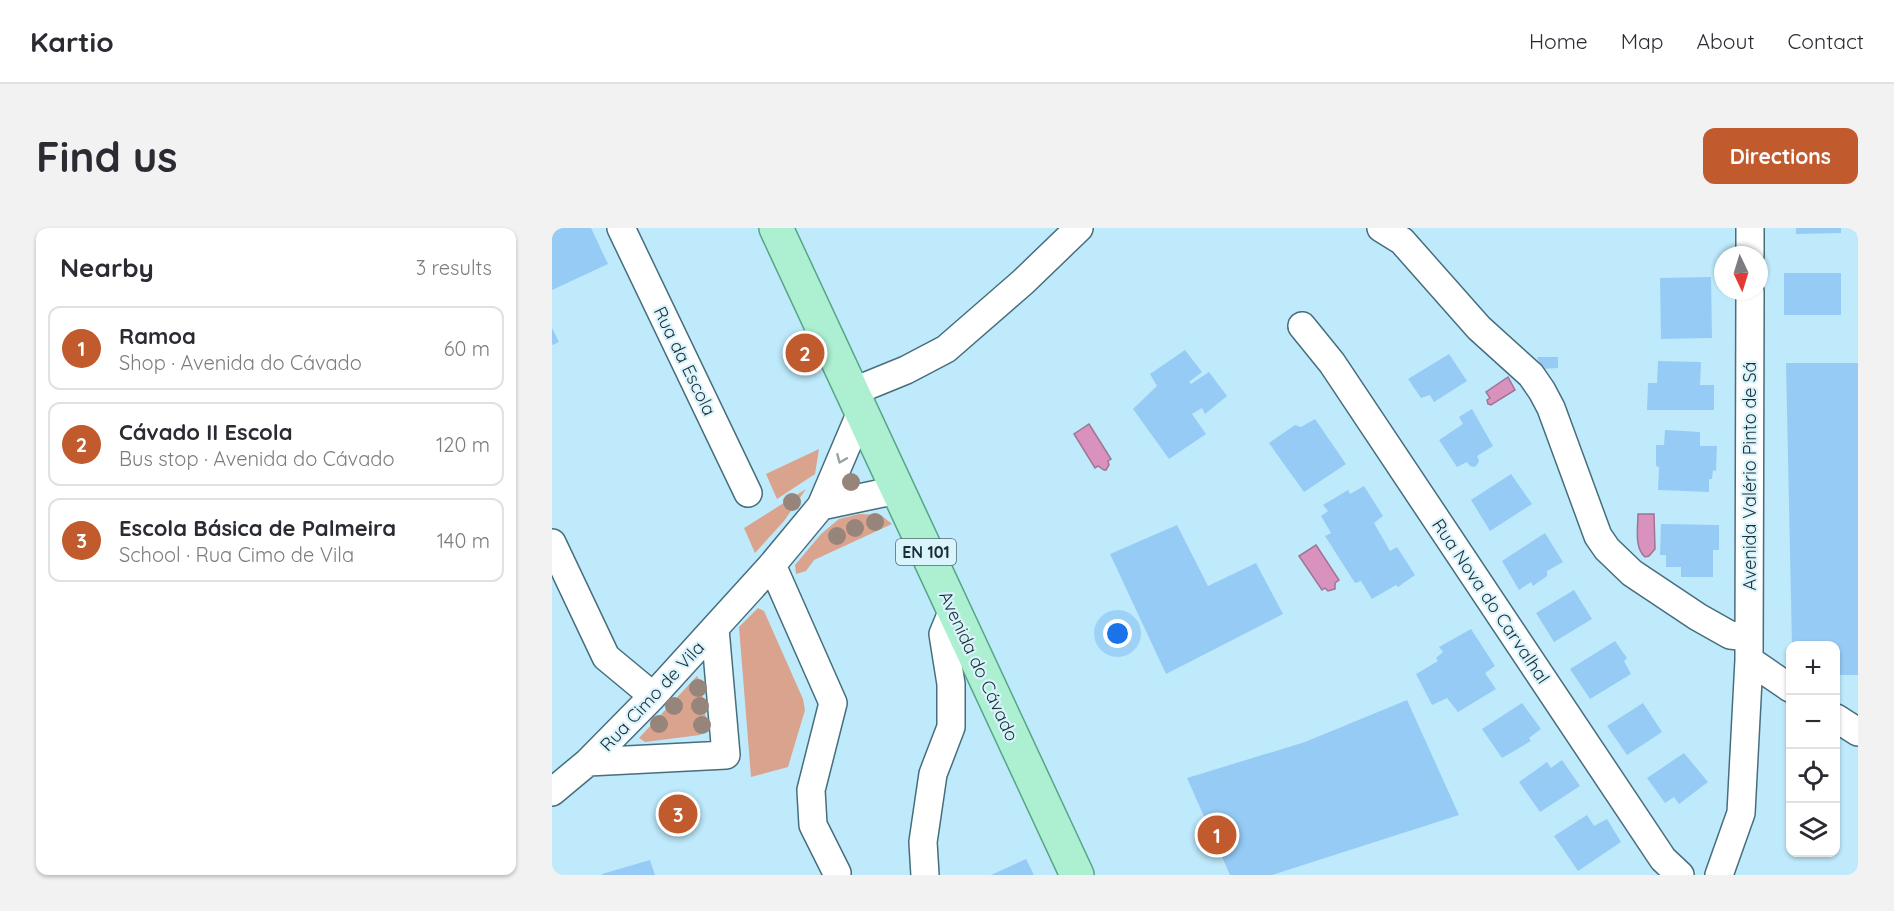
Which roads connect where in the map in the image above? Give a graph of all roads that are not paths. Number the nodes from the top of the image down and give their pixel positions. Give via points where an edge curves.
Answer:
1 (621, 228) edge
2 (776, 228) edge
3 (1079, 228) edge
4 (1381, 228) edge
5 (1750, 228) edge
6 (1750, 246) edge
7 (1750, 300) edge
8 (1302, 326) dead end
9 (856, 402) junction
10 (897, 490) junction
11 (748, 494) dead end
12 (821, 506) junction
13 (552, 543) edge
14 (772, 565) junction
15 (953, 610) junction
16 (715, 629) junction
17 (1749, 649) junction
18 (1786, 683) edge
19 (653, 696) junction
20 (1840, 720) edge
21 (1858, 732) edge
22 (588, 762) junction
23 (552, 792) edge
24 (837, 873) dead end
25 (925, 875) edge
26 (1077, 875) edge
27 (1680, 875) edge
28 (1719, 875) edge

1 - 11 street, Rua da Escola
2 - 9 main road, Avenida do Cávado / EN 101
3 - 9 street via 946,349
4 - 17 street via 1402,241 1479,328 1531,375 1551,408 1598,536 1607,549 1632,573
5 - 6 street
7 - 17 street, Avenida Valério Pinto de Sá
8 - 27 street, Rua Nova do Carvalhal via 1332,363 1663,859
9 - 10 main road, Avenida do Cávado / EN 101
9 -> 12 street, Rua Cimo de Vila
10 - 12 street
10 - 15 main road, Avenida do Cávado / EN 101
12 - 14 street, Rua Cimo de Vila
13 - 19 street via 606,657
14 - 16 street, Rua Cimo de Vila
14 - 24 street via 833,703 811,790 813,825
15 - 25 street via 943,634 951,684 951,727 933,774 923,842
15 - 26 main road, Avenida do Cávado / EN 101
16 - 19 street, Rua Cimo de Vila
16 - 22 street, Rua Cimo de Vila via 726,755
17 - 18 street
17 - 28 street, Avenida Valério Pinto de Sá via 1741,813
19 - 22 street, Rua Cimo de Vila
20 - 21 street
22 - 23 street, Rua Cimo de Vila

